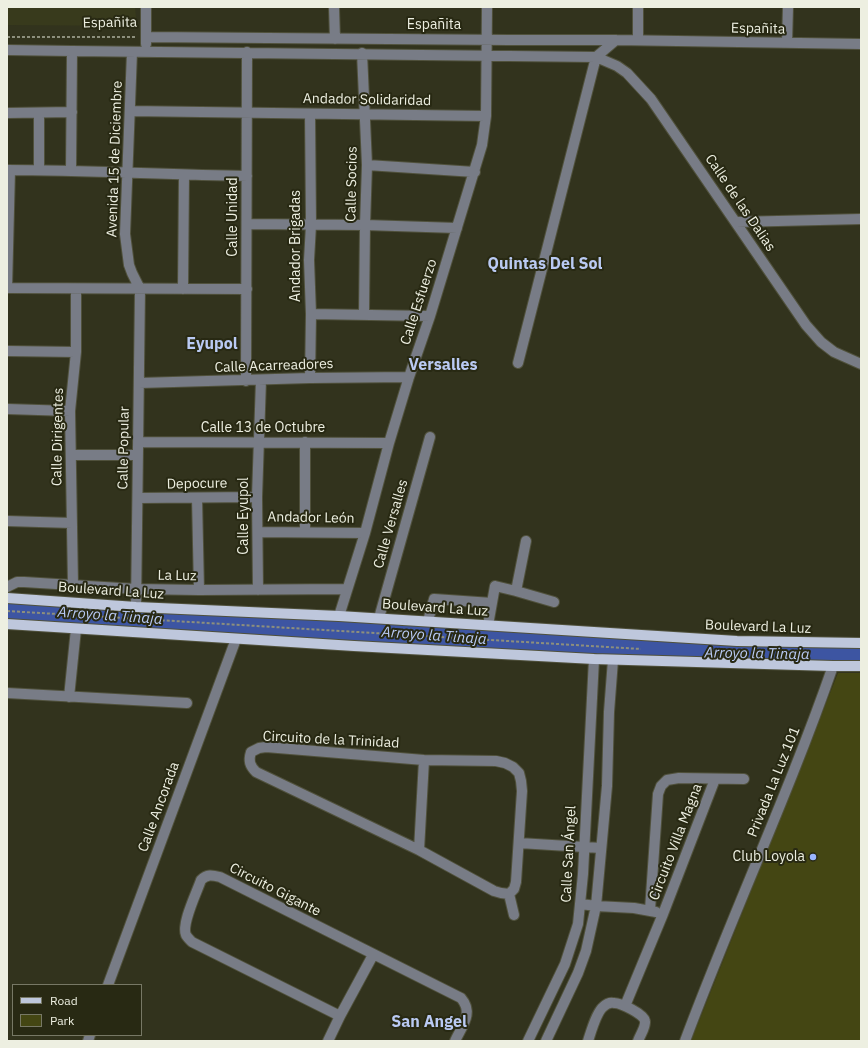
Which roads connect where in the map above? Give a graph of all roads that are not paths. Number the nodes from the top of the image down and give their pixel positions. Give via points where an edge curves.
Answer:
1 (146, 7) edge
2 (334, 7) edge
3 (487, 7) edge
4 (638, 7) edge
5 (788, 7) edge
6 (147, 37) junction
7 (335, 39) junction
8 (487, 40) junction
9 (616, 40) junction
10 (638, 40) junction
11 (787, 43) junction
12 (861, 44) edge
13 (7, 50) edge
14 (72, 52) junction
15 (132, 52) junction
16 (146, 52) junction
17 (247, 52) junction
18 (362, 54) junction
19 (487, 56) junction
20 (596, 57) junction
21 (130, 111) junction
22 (39, 112) junction
23 (72, 112) junction
24 (7, 113) edge
25 (247, 113) junction
26 (310, 114) junction
27 (365, 114) junction
28 (486, 116) junction
29 (367, 165) junction
30 (8, 170) edge
31 (39, 170) junction
32 (70, 171) junction
33 (474, 172) junction
34 (128, 173) junction
35 (184, 175) junction
36 (247, 176) junction
37 (861, 219) edge
38 (736, 222) junction
39 (247, 224) junction
40 (311, 225) junction
41 (365, 225) junction
42 (457, 228) junction
43 (7, 288) edge
44 (76, 289) junction
45 (140, 289) junction
46 (183, 289) junction
47 (247, 289) junction
48 (311, 314) junction
49 (364, 314) junction
50 (430, 316) junction
51 (7, 351) edge
52 (76, 352) junction
53 (518, 363) dead end
54 (861, 364) edge
55 (409, 377) junction
56 (310, 378) junction
57 (261, 380) junction
58 (246, 381) junction
59 (139, 383) junction
60 (7, 409) edge
61 (70, 411) junction
62 (430, 437) dead end
63 (138, 442) junction
64 (260, 442) junction
65 (306, 442) junction
66 (389, 443) junction
67 (71, 455) junction
68 (137, 455) junction
69 (258, 497) junction
70 (138, 498) junction
71 (197, 498) junction
72 (7, 521) edge
73 (72, 523) junction
74 (258, 532) junction
75 (304, 532) junction
76 (365, 533) junction
77 (526, 540) dead end
78 (73, 585) junction
79 (7, 587) edge
80 (136, 589) junction
81 (199, 590) junction
82 (258, 590) junction
83 (347, 590) junction
84 (516, 591) junction
85 (7, 598) edge
86 (554, 602) dead end
87 (492, 603) junction
88 (136, 607) junction
89 (339, 616) junction
90 (379, 618) junction
91 (428, 621) junction
92 (7, 624) edge
93 (488, 625) junction
94 (76, 629) junction
95 (236, 639) junction
96 (861, 643) edge
97 (594, 659) junction
98 (613, 660) junction
99 (833, 666) junction
100 (861, 666) edge
101 (7, 693) edge
102 (69, 697) junction
103 (187, 703) dead end
104 (424, 760) junction
105 (716, 779) junction
106 (744, 779) dead end
107 (519, 843) junction
108 (583, 847) junction
109 (601, 848) junction
110 (419, 850) junction
111 (509, 894) junction
112 (581, 904) junction
113 (596, 906) junction
114 (650, 910) junction
115 (663, 914) junction
116 (514, 915) dead end
117 (373, 955) junction
118 (108, 984) edge
119 (625, 1006) junction
120 (340, 1016) junction
121 (328, 1041) edge
122 (455, 1041) edge
123 (528, 1041) edge
124 (546, 1041) edge
125 (588, 1041) edge
126 (638, 1041) edge
127 (685, 1041) edge

1 - 6 street
2 - 7 street
3 - 8 street, Calle Esfuerzo
4 - 10 street
5 - 11 street
6 - 7 street, Españita
6 - 16 street
7 - 8 street, Españita
8 - 9 street, Españita
8 - 19 street, Calle Esfuerzo
9 - 10 street, Españita
9 - 20 street
10 - 11 street, Españita
11 - 12 street, Españita
13 - 14 street
14 - 15 street
14 - 23 street
15 - 16 street
15 - 21 street, Avenida 15 de Diciembre
16 - 17 street
17 - 18 street
17 - 25 street, Calle Unidad
18 - 19 street
18 - 27 street, Calle Socios
19 - 20 street
19 - 28 street, Calle Esfuerzo
20 - 38 street, Calle de las Dalias via 627,73 651,99
20 - 53 street
21 - 25 street, Andador Solidaridad
21 - 34 street, Avenida 15 de Diciembre
22 - 23 street
22 - 24 street
22 - 31 street
23 - 32 street
25 - 26 street, Andador Solidaridad
25 - 36 street, Calle Unidad
26 - 27 street, Andador Solidaridad
26 - 40 street, Andador Brigadas
27 - 28 street, Andador Solidaridad
27 - 29 street, Calle Socios
28 - 33 street, Calle Esfuerzo via 482,145
29 - 33 street
29 - 41 street, Calle Socios
30 - 31 street
30 - 43 street
31 - 32 street
32 - 34 street
33 - 42 street, Calle Esfuerzo
34 - 35 street
34 - 45 street, Avenida 15 de Diciembre via 125,234 129,265
35 - 36 street
35 - 46 street
36 - 39 street, Calle Unidad
37 - 38 street
38 - 54 street, Calle de las Dalias via 811,331 834,352
39 - 40 street
39 - 47 street, Calle Unidad
40 - 41 street
40 - 48 street, Andador Brigadas
41 - 42 street
41 - 49 street, Calle Socios
42 - 50 street, Calle Esfuerzo
43 - 44 street
44 - 45 street
44 - 52 street, Calle Dirigentes
45 - 46 street
45 - 59 street, Calle Popular
46 - 47 street
47 - 58 street, Calle Unidad
48 - 49 street
48 - 56 street, Andador Brigadas
49 - 50 street
50 - 55 street, Calle Esfuerzo
51 - 52 street
52 - 61 street, Calle Dirigentes
55 - 56 street, Calle Acarreadores
55 - 66 street, Calle Esfuerzo
56 - 57 street, Calle Acarreadores
57 - 58 street, Calle Acarreadores
57 - 64 street, Calle Eyupol
58 - 59 street, Calle Acarreadores
59 - 63 street, Calle Popular
60 - 61 street
61 - 67 street, Calle Dirigentes
62 - 90 street, Calle Versalles
63 - 64 street, Calle 13 de Octubre
63 - 68 street, Calle Popular
64 - 65 street, Calle 13 de Octubre
64 - 69 street, Calle Eyupol
65 - 66 street, Calle 13 de Octubre
65 - 75 street
66 - 76 street, Calle Esfuerzo
67 - 68 street
67 - 73 street, Calle Dirigentes
68 - 70 street, Calle Popular
69 - 71 street, Depocure
69 - 74 street, Calle Eyupol
70 - 71 street, Depocure
70 - 80 street, Calle Popular
71 - 81 street
72 - 73 street
73 - 78 street, Calle Dirigentes
74 - 75 street, Andador León
74 - 82 street, Calle Eyupol
75 - 76 street, Andador León
76 - 83 street, Calle Esfuerzo
77 - 84 street
78 - 79 street, La Luz via 17,582
78 - 80 street, La Luz
80 - 81 street, La Luz
80 - 88 street, Calle Popular
81 - 82 street, La Luz
82 - 83 street, La Luz
83 - 89 street, Calle Esfuerzo
84 - 86 street
84 - 87 street via 495,586
85 - 88 main road, Boulevard La Luz
87 - 91 street via 434,599
87 - 93 street
88 - 89 main road, Boulevard La Luz
89 - 90 main road, Boulevard La Luz
90 - 91 main road, Boulevard La Luz
91 - 93 main road, Boulevard La Luz
92 - 94 main road
93 - 96 main road, Boulevard La Luz via 737,641
94 - 95 main road
94 - 102 street
95 - 97 main road
95 - 118 street, Calle Ancorada
97 - 98 main road
97 - 108 street, Calle San Ángel
98 - 99 main road
98 - 109 street via 607,786
99 - 100 main road
99 - 127 street, Privada La Luz 101 via 812,725
101 - 102 street
102 - 103 street
104 - 107 street, Circuito de la Trinidad via 496,761 513,767 519,773 522,791
104 - 110 street
104 - 110 street, Circuito de la Trinidad via 266,747 254,750 249,757 256,772
105 - 106 street, Circuito Villa Magna
105 - 114 street, Circuito Villa Magna via 679,778 667,780 661,786 658,794
105 - 115 street, Circuito Villa Magna
107 - 108 street
107 - 111 street, Circuito de la Trinidad via 516,882
108 - 109 street
108 - 112 street, Calle San Ángel
109 - 113 street
110 - 111 street, Circuito de la Trinidad via 494,891
111 - 116 street
112 - 113 street, Circuito Villa Magna
112 - 123 street, Calle San Ángel via 578,924 567,958
113 - 114 street, Circuito Villa Magna
113 - 124 street via 586,951 578,973
114 - 115 street, Circuito Villa Magna
115 - 119 street, Circuito Villa Magna
117 - 120 street
117 - 120 street, Circuito Gigante via 220,877 205,876 201,880 184,930 192,942
117 - 122 street, Circuito Gigante via 461,998 468,1011
119 - 125 street via 609,1003 604,1006
119 - 126 street via 645,1018
120 - 121 street

